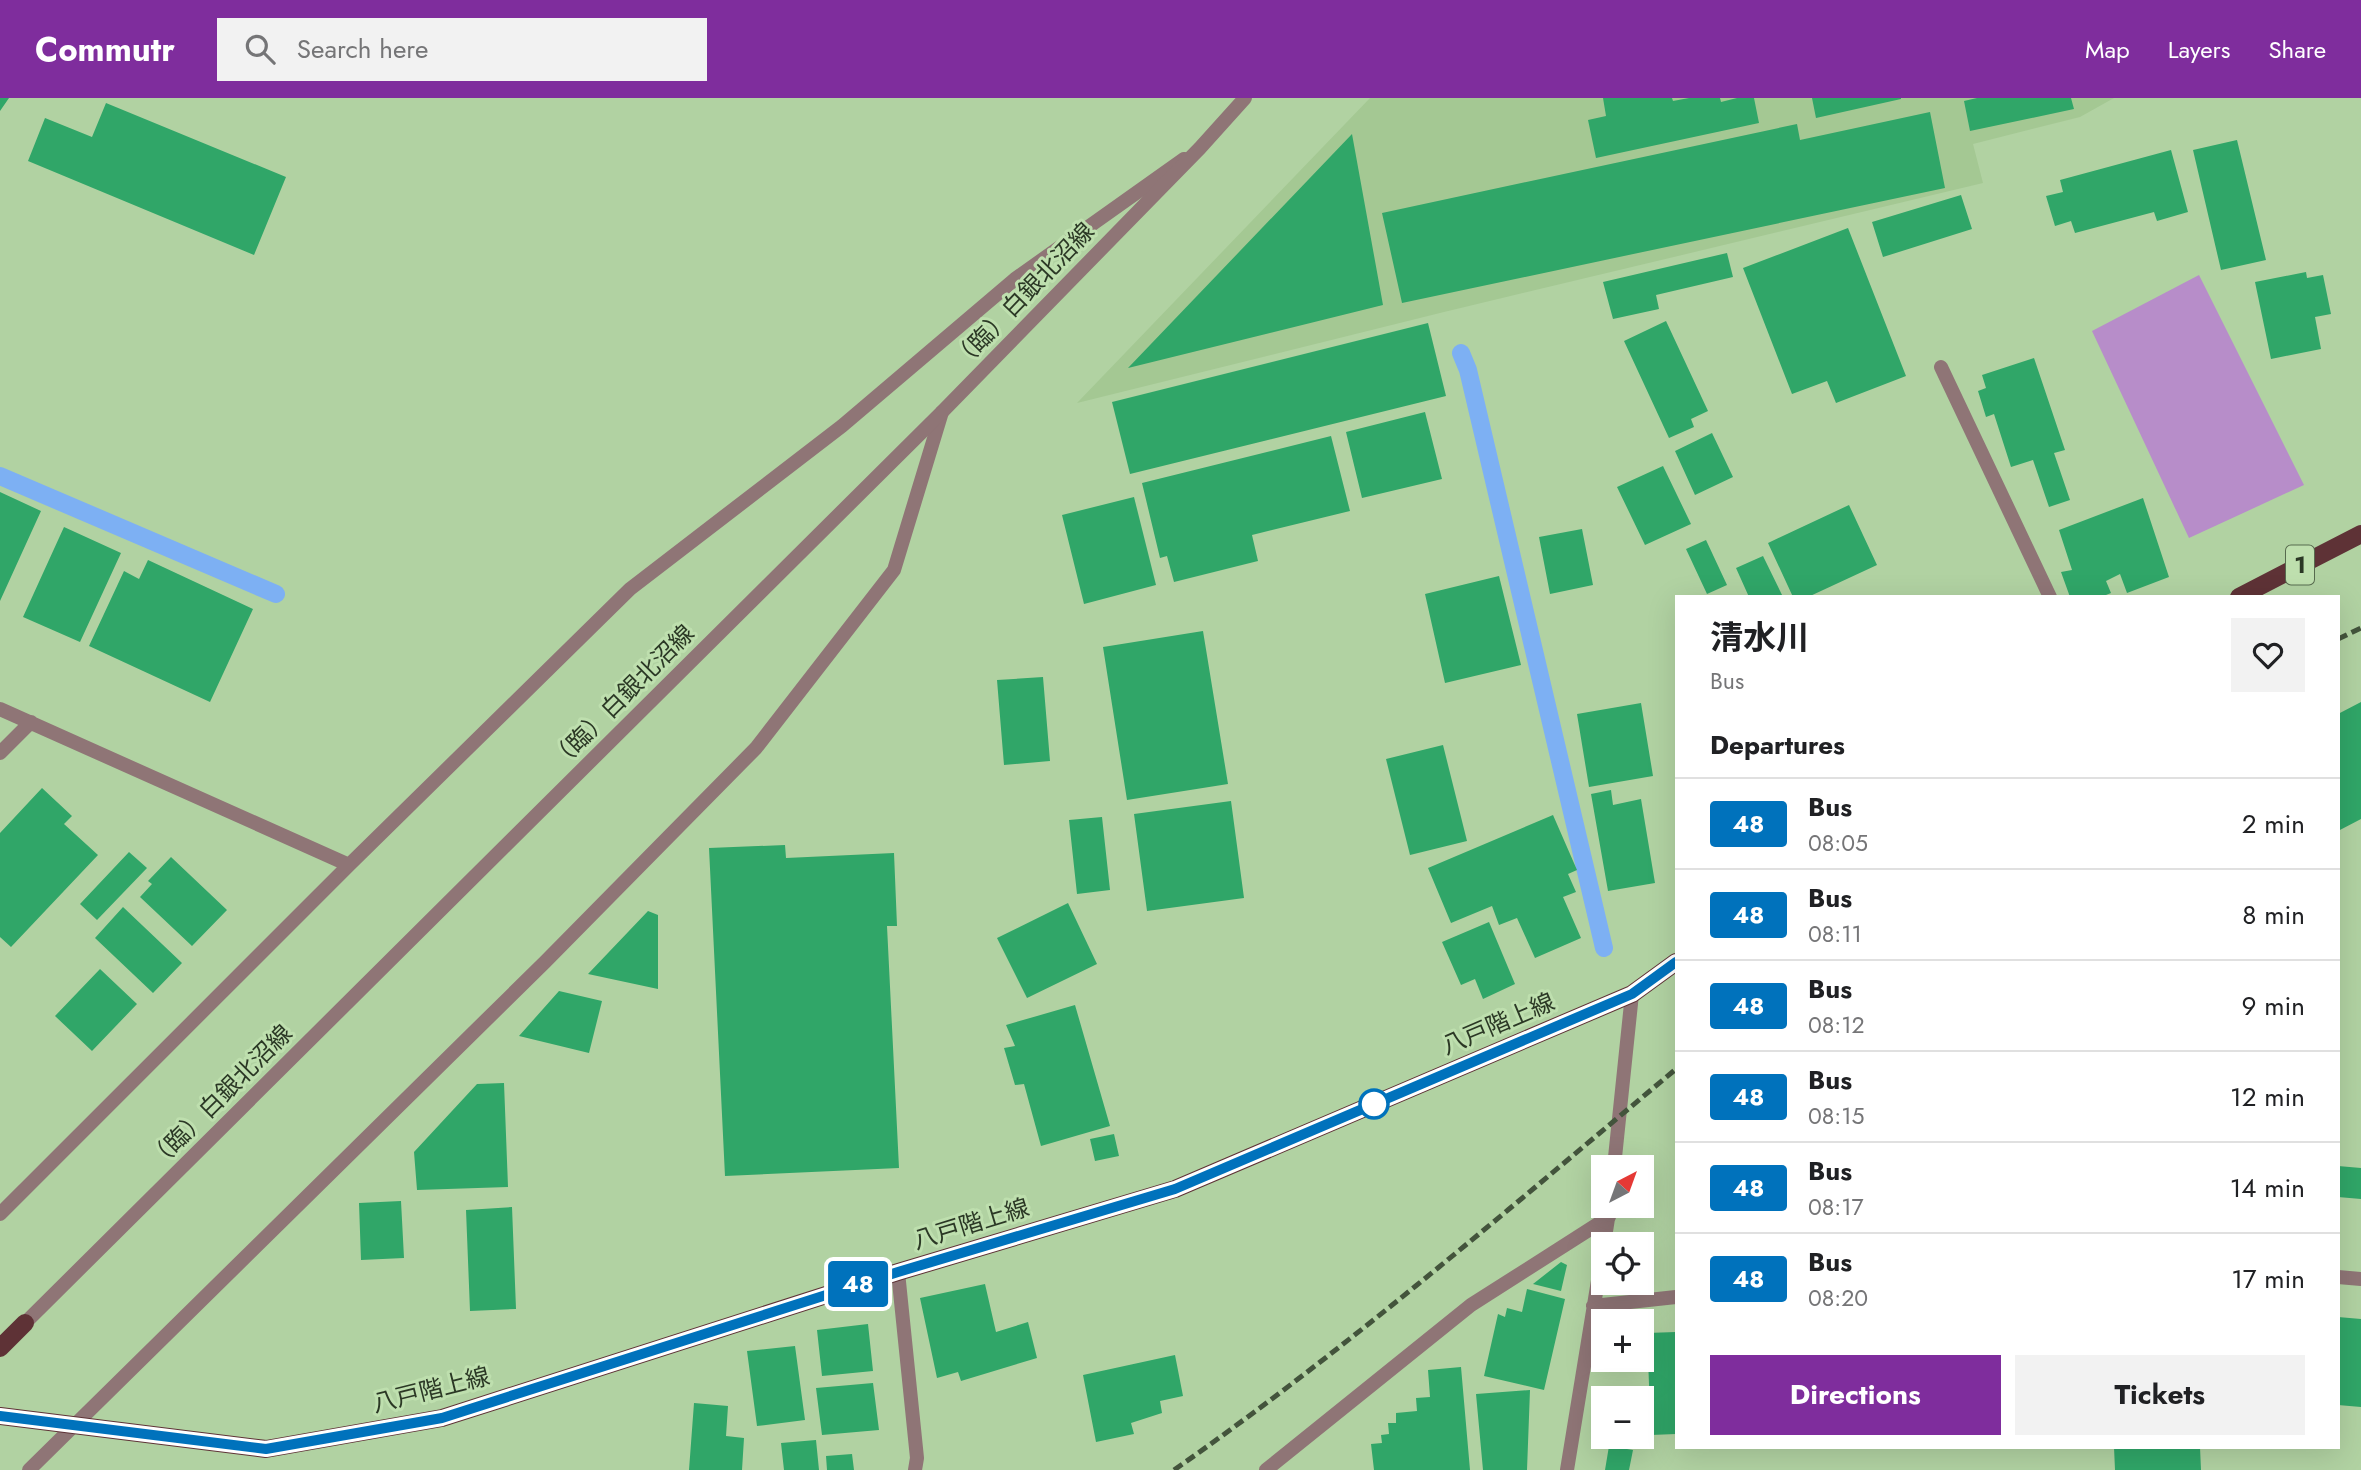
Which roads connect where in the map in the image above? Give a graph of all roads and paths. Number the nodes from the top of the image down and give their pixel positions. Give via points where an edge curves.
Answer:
1 (1245, 98) edge
2 (1200, 148) junction
3 (1941, 367) dead end
4 (942, 412) junction
5 (2361, 534) edge
6 (2049, 595) edge
7 (2243, 595) edge
8 (0, 709) edge
9 (31, 722) junction
10 (0, 753) edge
11 (349, 865) junction
12 (1675, 963) edge
13 (1632, 994) junction
14 (1616, 1155) edge
15 (0, 1214) edge
16 (1599, 1218) edge
17 (898, 1272) junction
18 (2340, 1278) edge
19 (2361, 1279) edge
20 (1596, 1295) edge
21 (1675, 1297) edge
22 (1594, 1306) junction
23 (25, 1323) joint
24 (0, 1348) edge
25 (0, 1416) edge
26 (73, 1426) junction
27 (1283, 1464) edge
28 (29, 1470) edge
29 (915, 1470) edge
30 (1266, 1470) edge
31 (1567, 1470) edge

1 - 2 street, （臨）白銀北沼線
2 - 4 street, （臨）白銀北沼線
2 - 11 street via 1015,279 842,426 630,589
3 - 6 street
4 - 23 street, （臨）白銀北沼線
4 - 26 street via 894,570 756,748
5 - 7 main road, 1
8 - 9 street
9 - 10 street
9 - 11 street
11 - 15 street
12 - 13 main road, 八戸階上線
13 - 14 street
13 - 17 main road, 八戸階上線 via 1175,1189
16 - 27 street via 1471,1305
17 - 26 main road, 八戸階上線 via 442,1418 266,1449
17 - 29 street
18 - 19 street
20 - 22 street
21 - 22 street
22 - 31 street
23 - 24 main road
25 - 26 main road, 八戸階上線
26 - 28 street
27 - 30 street

